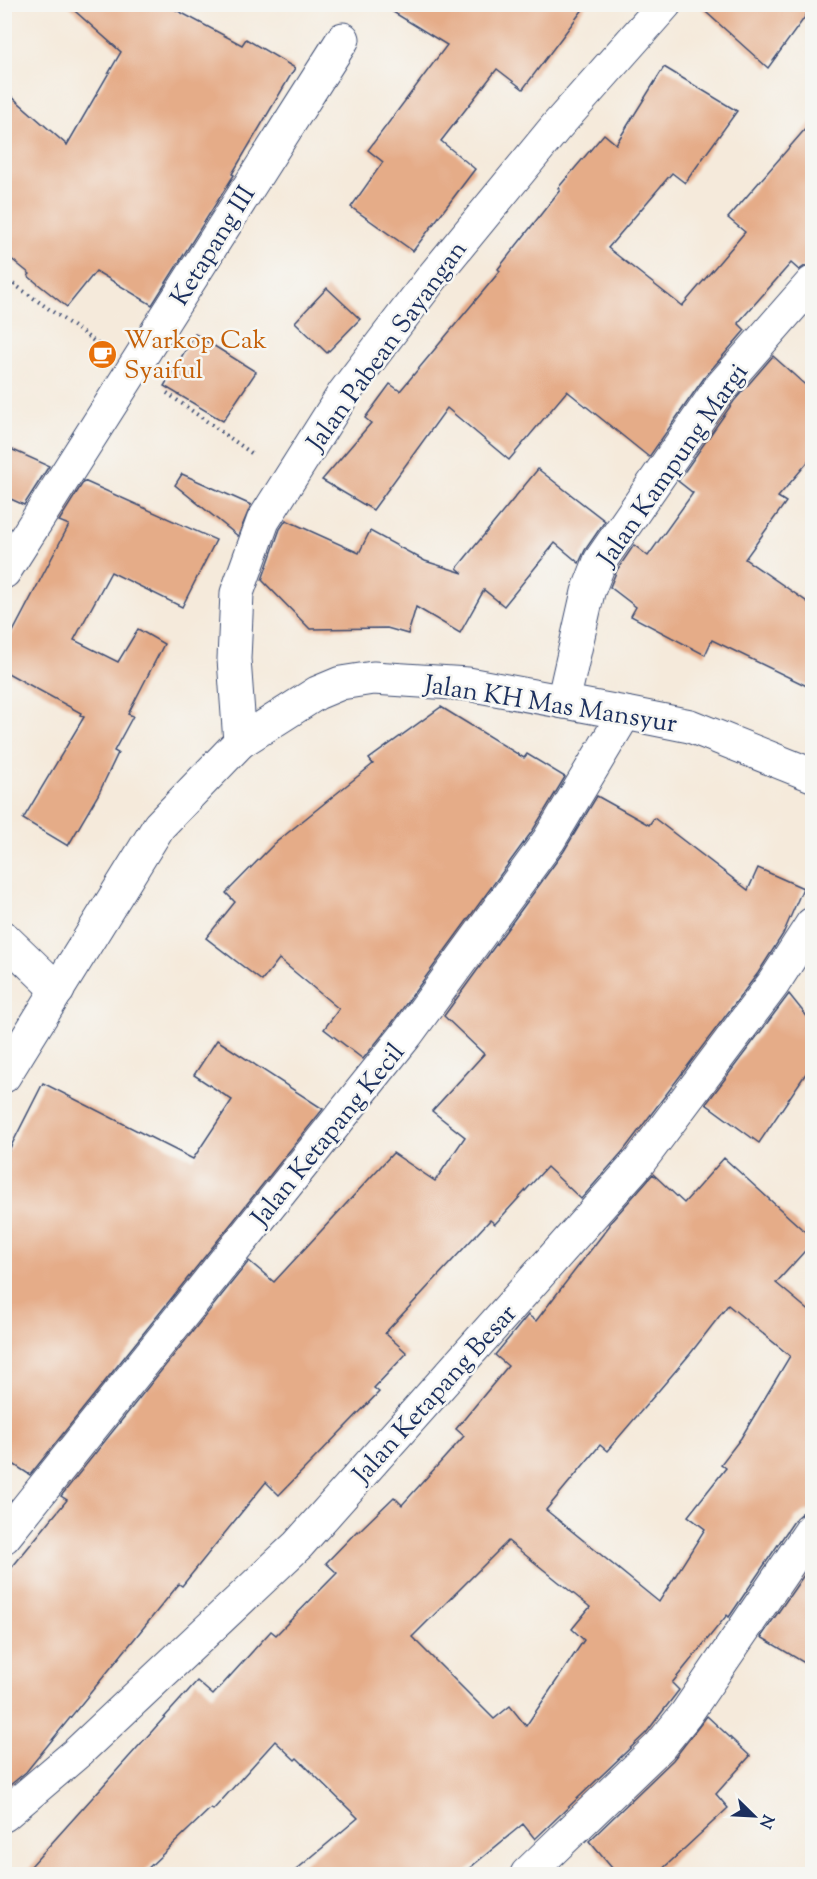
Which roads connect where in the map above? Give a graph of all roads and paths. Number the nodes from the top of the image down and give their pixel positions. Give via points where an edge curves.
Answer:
1 (665, 4) edge
2 (343, 39) dead end
3 (813, 283) edge
4 (4, 572) edge
5 (563, 702) junction
6 (625, 713) junction
7 (240, 742) junction
8 (813, 775) edge
9 (813, 924) edge
10 (4, 938) edge
11 (57, 990) junction
12 (4, 1076) edge
13 (813, 1529) edge
14 (4, 1537) edge
15 (4, 1815) edge
16 (527, 1875) edge

1 - 7 street, Jalan Pabean Sayangan via 555,128 431,279 344,393 263,521 237,593 234,659
2 - 4 street, Ketapang III
3 - 5 street, Jalan Kampung Margi via 719,389 600,561 588,592
5 - 6 street, Jalan KH Mas Mansyur
5 - 7 street, Jalan KH Mas Mansyur via 468,684 374,678 341,683 317,693
6 - 8 street, Jalan KH Mas Mansyur via 690,726
6 - 14 street, Jalan Ketapang Kecil via 549,840 407,1034
7 - 11 street, Jalan KH Mas Mansyur via 159,826
9 - 15 street, Jalan Ketapang Besar via 773,984 639,1162 298,1545 78,1752
10 - 11 street
11 - 12 street, Jalan KH Mas Mansyur
13 - 16 street via 660,1746

